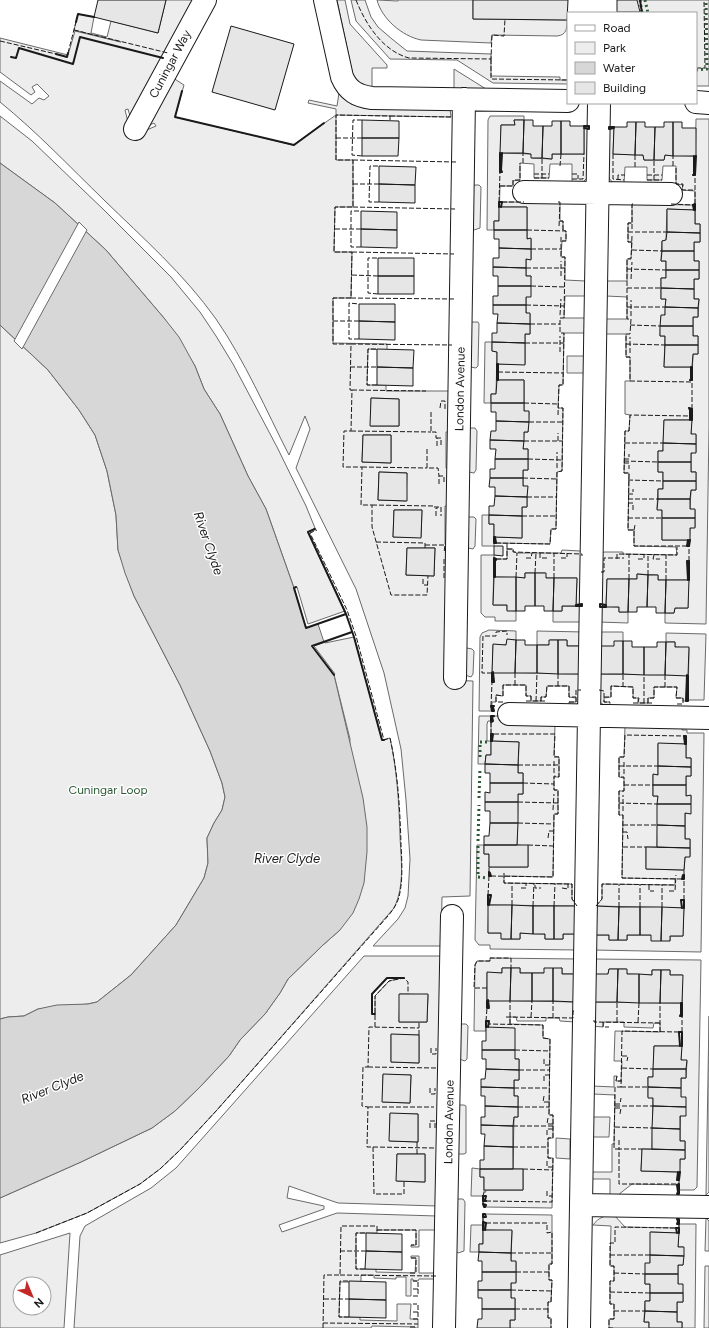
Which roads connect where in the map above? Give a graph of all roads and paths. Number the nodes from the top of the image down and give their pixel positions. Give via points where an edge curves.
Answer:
1 (205, 0) edge
2 (325, 0) edge
3 (464, 99) junction
4 (567, 100) edge
5 (697, 102) edge
6 (709, 102) edge
7 (599, 104) edge
8 (135, 129) dead end
9 (524, 192) dead end
10 (598, 193) junction
11 (671, 194) dead end
12 (456, 678) dead end
13 (509, 714) dead end
14 (589, 715) junction
15 (709, 718) edge
16 (452, 916) dead end
17 (581, 1205) junction
18 (709, 1207) edge
19 (444, 1328) edge
20 (579, 1328) edge

1 - 8 street, Cuningar Way
2 - 3 street via 342,77 351,91 362,97 372,98
3 - 4 street
3 - 12 street, London Avenue
5 - 6 street
7 - 10 street
9 - 10 street
10 - 11 street
10 - 14 street
13 - 14 street
14 - 15 street
14 - 17 street
16 - 19 street, London Avenue
17 - 18 street
17 - 20 street

